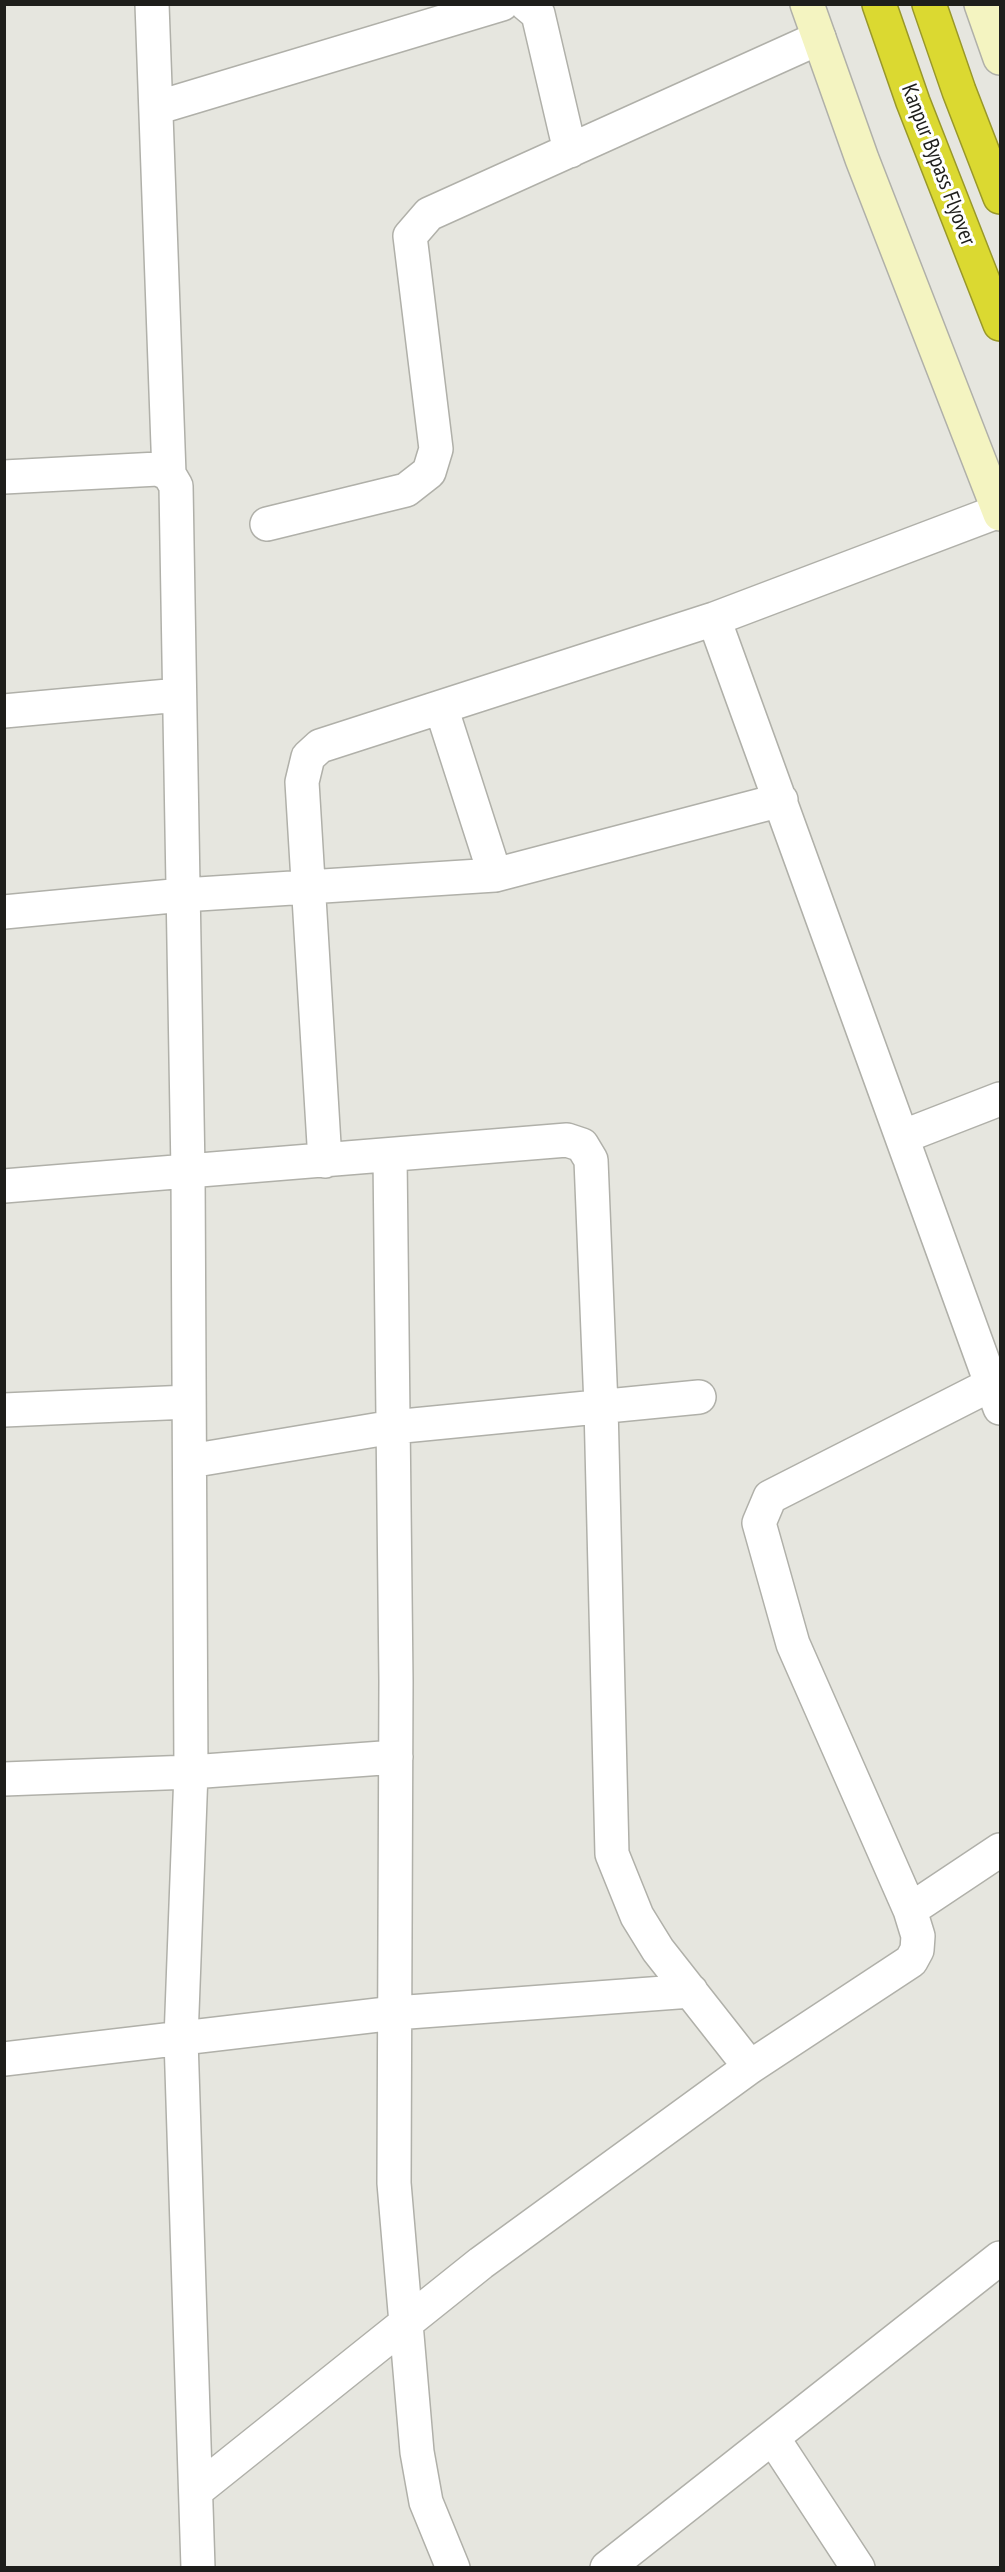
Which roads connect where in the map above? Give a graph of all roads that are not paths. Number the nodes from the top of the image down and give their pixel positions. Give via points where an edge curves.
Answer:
1 (152, 4) edge
2 (502, 4) edge
3 (526, 4) edge
4 (807, 4) edge
5 (879, 4) edge
6 (929, 4) edge
7 (981, 4) edge
8 (819, 38) junction
9 (1000, 58) edge
10 (156, 108) junction
11 (570, 151) junction
12 (1000, 197) edge
13 (1000, 324) edge
14 (169, 474) junction
15 (4, 477) edge
16 (1000, 513) edge
17 (267, 524) dead end
18 (714, 619) junction
19 (179, 695) junction
20 (441, 707) junction
21 (4, 711) edge
22 (781, 800) junction
23 (495, 875) junction
24 (308, 886) junction
25 (183, 895) junction
26 (4, 912) edge
27 (1000, 1099) edge
28 (902, 1137) junction
29 (390, 1156) junction
30 (325, 1161) junction
31 (188, 1172) junction
32 (4, 1186) edge
33 (699, 1396) dead end
34 (996, 1396) edge
35 (189, 1402) junction
36 (601, 1406) junction
37 (4, 1410) edge
38 (393, 1427) junction
39 (190, 1461) junction
40 (396, 1757) junction
41 (191, 1772) junction
42 (4, 1779) edge
43 (1000, 1850) edge
44 (910, 1911) junction
45 (691, 1991) junction
46 (395, 2013) junction
47 (182, 2039) junction
48 (4, 2059) edge
49 (750, 2067) junction
50 (1000, 2258) edge
51 (406, 2324) junction
52 (773, 2438) junction
53 (196, 2491) junction
54 (198, 2568) edge
55 (453, 2568) edge
56 (608, 2568) edge
57 (858, 2568) edge

1 - 10 street
2 - 10 street
3 - 11 street via 538,14
4 - 8 main road
5 - 13 highway, Kanpur Bypass Flyover
6 - 12 highway, Kanpur Bypass Flyover
7 - 9 main road
8 - 11 street
8 - 16 main road
10 - 14 street
11 - 17 street via 429,214 410,236 436,449 429,472 406,490
14 - 15 street via 158,469
14 - 19 street via 176,486
16 - 18 street
18 - 20 street
18 - 22 street
19 - 21 street
19 - 25 street
20 - 23 street
20 - 24 street via 320,746 308,757 302,782
22 - 23 street
22 - 28 street
23 - 24 street
24 - 25 street
24 - 30 street
25 - 26 street
25 - 31 street
27 - 28 street
28 - 34 street
29 - 30 street
29 - 36 street via 567,1140 582,1144 591,1160
29 - 38 street
30 - 31 street
31 - 32 street
31 - 35 street
33 - 36 street
34 - 44 street via 770,1497 759,1523 793,1644
35 - 37 street
35 - 39 street
36 - 38 street
36 - 45 street via 612,1854 637,1916
38 - 39 street
38 - 40 street
39 - 41 street
40 - 41 street
40 - 46 street
41 - 42 street
41 - 47 street
43 - 44 street
44 - 49 street via 918,1936 911,1960
45 - 46 street
45 - 49 street
46 - 47 street
46 - 51 street via 394,2183
47 - 48 street
47 - 53 street
49 - 51 street via 481,2263
50 - 52 street
51 - 53 street
51 - 55 street via 417,2451 426,2502
52 - 56 street
52 - 57 street
53 - 54 street

